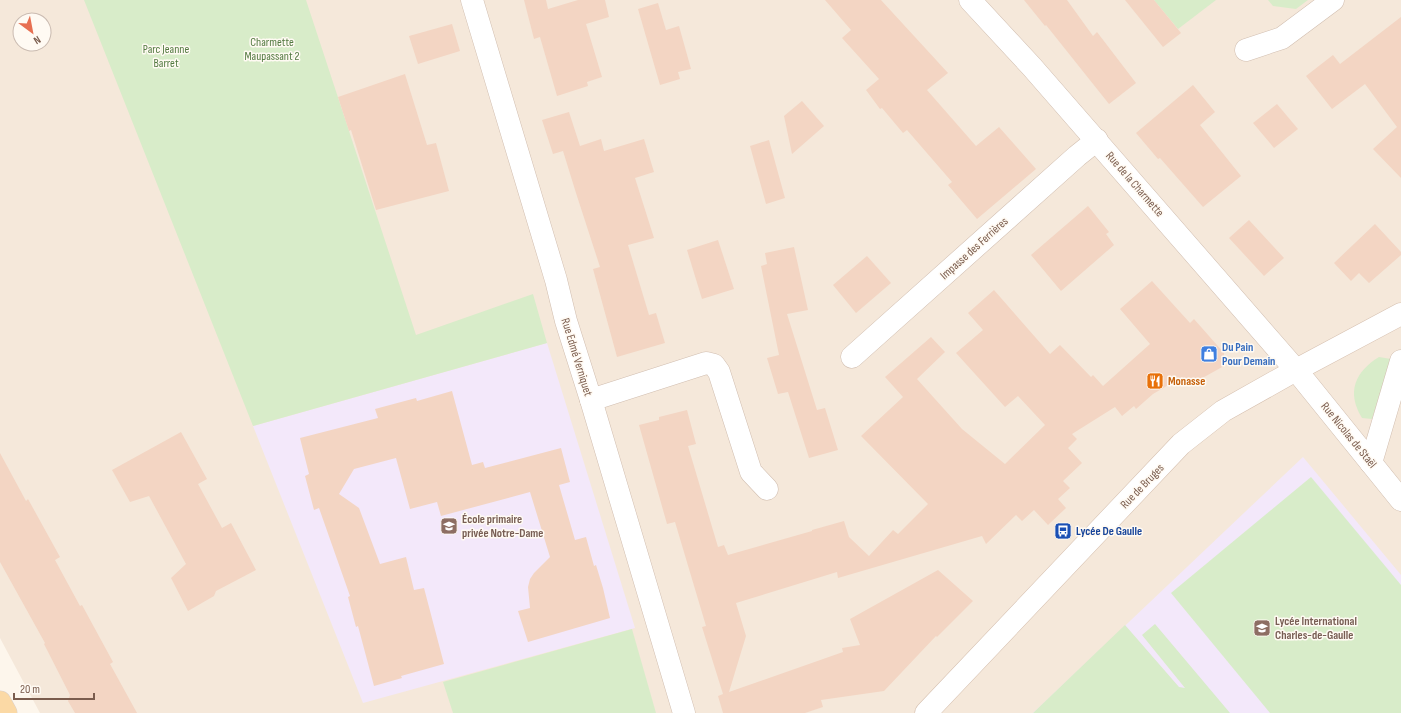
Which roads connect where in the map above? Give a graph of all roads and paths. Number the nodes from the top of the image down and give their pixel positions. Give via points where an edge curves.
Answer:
1 (472, 0) edge
2 (970, 0) edge
3 (1333, 0) edge
4 (1246, 50) dead end
5 (1097, 140) junction
6 (1401, 314) edge
7 (852, 357) dead end
8 (1401, 361) edge
9 (1296, 370) junction
10 (591, 400) junction
11 (1371, 463) junction
12 (767, 489) dead end
13 (1401, 500) edge
14 (0, 702) edge
15 (6, 713) edge
16 (684, 713) edge
17 (926, 713) edge

1 - 10 street, Rue Edmé Verniquet
2 - 5 street, Rue de la Charmette
3 - 4 street via 1282,38
5 - 7 street, Impasse des Ferrières
5 - 9 street, Rue de la Charmette
6 - 9 street, Rue de Bruges
8 - 11 street
9 - 11 street, Rue Nicolas de Staël
9 - 17 street, Rue de Bruges via 1223,411 1181,444
10 - 12 street via 706,364 714,365 719,372 751,472
10 - 16 street, Rue Edmé Verniquet
11 - 13 street, Rue Nicolas de Staël
14 - 15 main road

